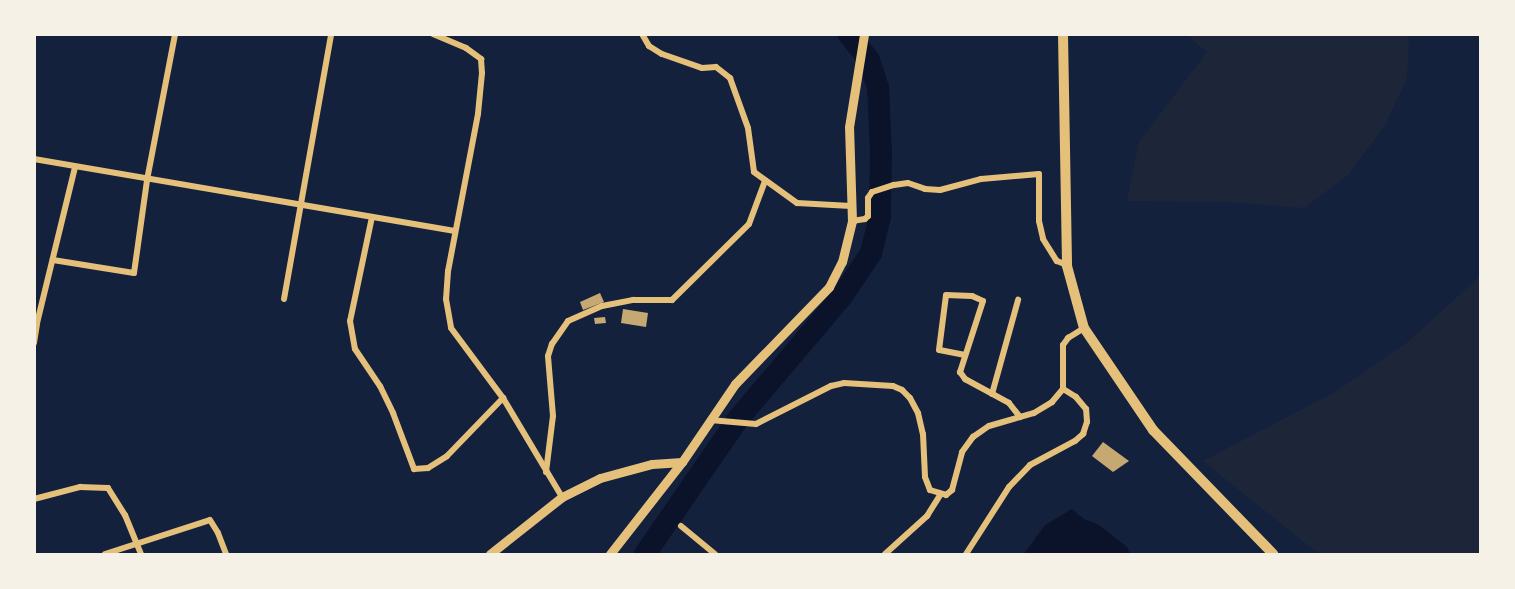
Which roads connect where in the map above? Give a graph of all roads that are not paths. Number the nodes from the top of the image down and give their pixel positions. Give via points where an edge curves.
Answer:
1 (175, 34) edge
2 (331, 34) edge
3 (433, 34) edge
4 (642, 34) edge
5 (864, 34) edge
6 (1063, 34) edge
7 (34, 159) edge
8 (75, 167) junction
9 (147, 180) junction
10 (765, 181) junction
11 (300, 206) junction
12 (851, 206) junction
13 (372, 217) junction
14 (852, 221) junction
15 (455, 231) junction
16 (53, 260) junction
17 (1067, 266) junction
18 (284, 299) dead end
19 (1018, 300) dead end
20 (1084, 328) junction
21 (34, 343) edge
22 (964, 355) junction
23 (1063, 389) junction
24 (992, 394) junction
25 (503, 398) junction
26 (1020, 417) junction
27 (710, 420) junction
28 (682, 462) junction
29 (546, 474) junction
30 (940, 495) junction
31 (562, 497) junction
32 (34, 499) edge
33 (681, 526) dead end
34 (137, 543) junction
35 (105, 555) edge
36 (141, 555) edge
37 (226, 555) edge
38 (490, 555) edge
39 (610, 555) edge
40 (715, 555) edge
41 (885, 555) edge
42 (966, 555) edge
43 (1273, 555) edge

1 - 9 street
2 - 11 street
3 - 15 street via 481,59 478,114
4 - 10 street via 649,46 662,54 702,68 716,67 730,78 748,128 754,172
5 - 12 main road via 849,126
6 - 17 highway
7 - 8 street
8 - 9 street
8 - 16 street
9 - 11 street
9 - 16 street via 134,273
10 - 12 street via 797,203
10 - 29 street via 749,224 672,300 633,300 602,306 568,321 548,356 553,416
11 - 13 street
11 - 18 street
12 - 14 main road
13 - 15 street
13 - 25 street via 350,321 355,349 389,404 414,469 428,468 447,456
14 - 17 street via 868,216 872,192 894,185 908,183 940,190 981,179 1039,174 1039,222 1044,240 1057,261
14 - 27 main road via 842,262 829,287 735,384
15 - 25 street via 446,299 451,328
16 - 21 street
17 - 20 highway
19 - 24 street
20 - 23 street via 1063,345
20 - 43 highway via 1153,430
22 - 22 street via 939,350 946,295 972,296 983,301
22 - 24 street via 960,372 965,379
23 - 26 street via 1052,402
23 - 42 street via 1086,409 1083,434 1030,465 1009,487
24 - 26 street via 1010,404
25 - 29 street
26 - 30 street via 989,426 973,437 962,453 952,490
27 - 28 main road
27 - 30 street via 756,424 831,386 893,386 910,398 918,413 925,477 930,490
28 - 31 main road via 651,464 600,478
28 - 39 main road
29 - 31 street
30 - 41 street via 927,516
31 - 38 main road
32 - 34 street via 80,487 108,488
33 - 40 street
34 - 35 street
34 - 36 street
34 - 37 street via 210,520

